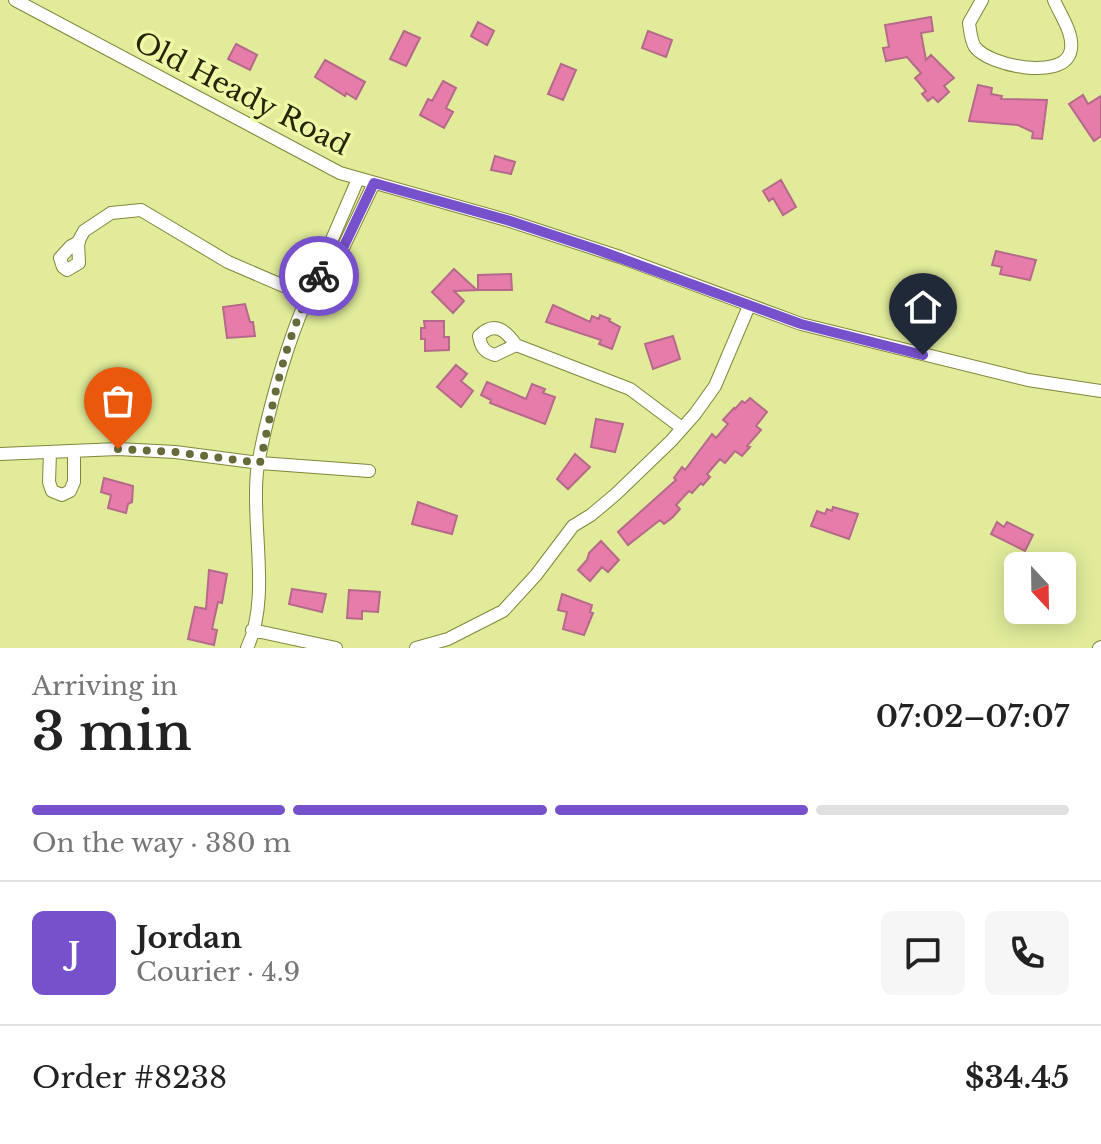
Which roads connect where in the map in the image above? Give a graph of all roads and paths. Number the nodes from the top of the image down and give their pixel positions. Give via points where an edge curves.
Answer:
1 (15, 0) edge
2 (982, 0) edge
3 (1054, 0) edge
4 (358, 179) junction
5 (374, 183) junction
6 (79, 242) dead end
7 (334, 252) junction
8 (307, 296) junction
9 (749, 306) junction
10 (516, 345) dead end
11 (1101, 391) edge
12 (682, 428) junction
13 (74, 451) junction
14 (50, 452) junction
15 (0, 454) edge
16 (260, 463) junction
17 (369, 471) dead end
18 (252, 630) junction
19 (247, 648) edge
20 (336, 648) edge
21 (416, 648) edge

1 - 4 street, Old Heady Road
2 - 3 street via 969,23 974,46 993,61 1043,69 1060,65 1070,53 1071,36
4 - 5 street, Old Heady Road
4 - 7 street via 330,244
5 - 7 street via 343,248
5 - 9 street, Old Heady Road via 620,257
6 - 8 street via 84,231 111,213 141,210 228,262
7 - 8 street
8 - 16 street via 280,372
9 - 11 street, Old Heady Road via 861,340 1028,380
9 - 12 street via 715,386
10 - 12 street via 630,389
12 - 21 street via 616,494 573,526 503,611 448,639
13 - 14 street
13 - 14 street via 74,482 62,495 52,491 49,482
13 - 16 street via 175,452
14 - 15 street
16 - 17 street
16 - 18 street via 258,595
18 - 19 street
18 - 20 street

